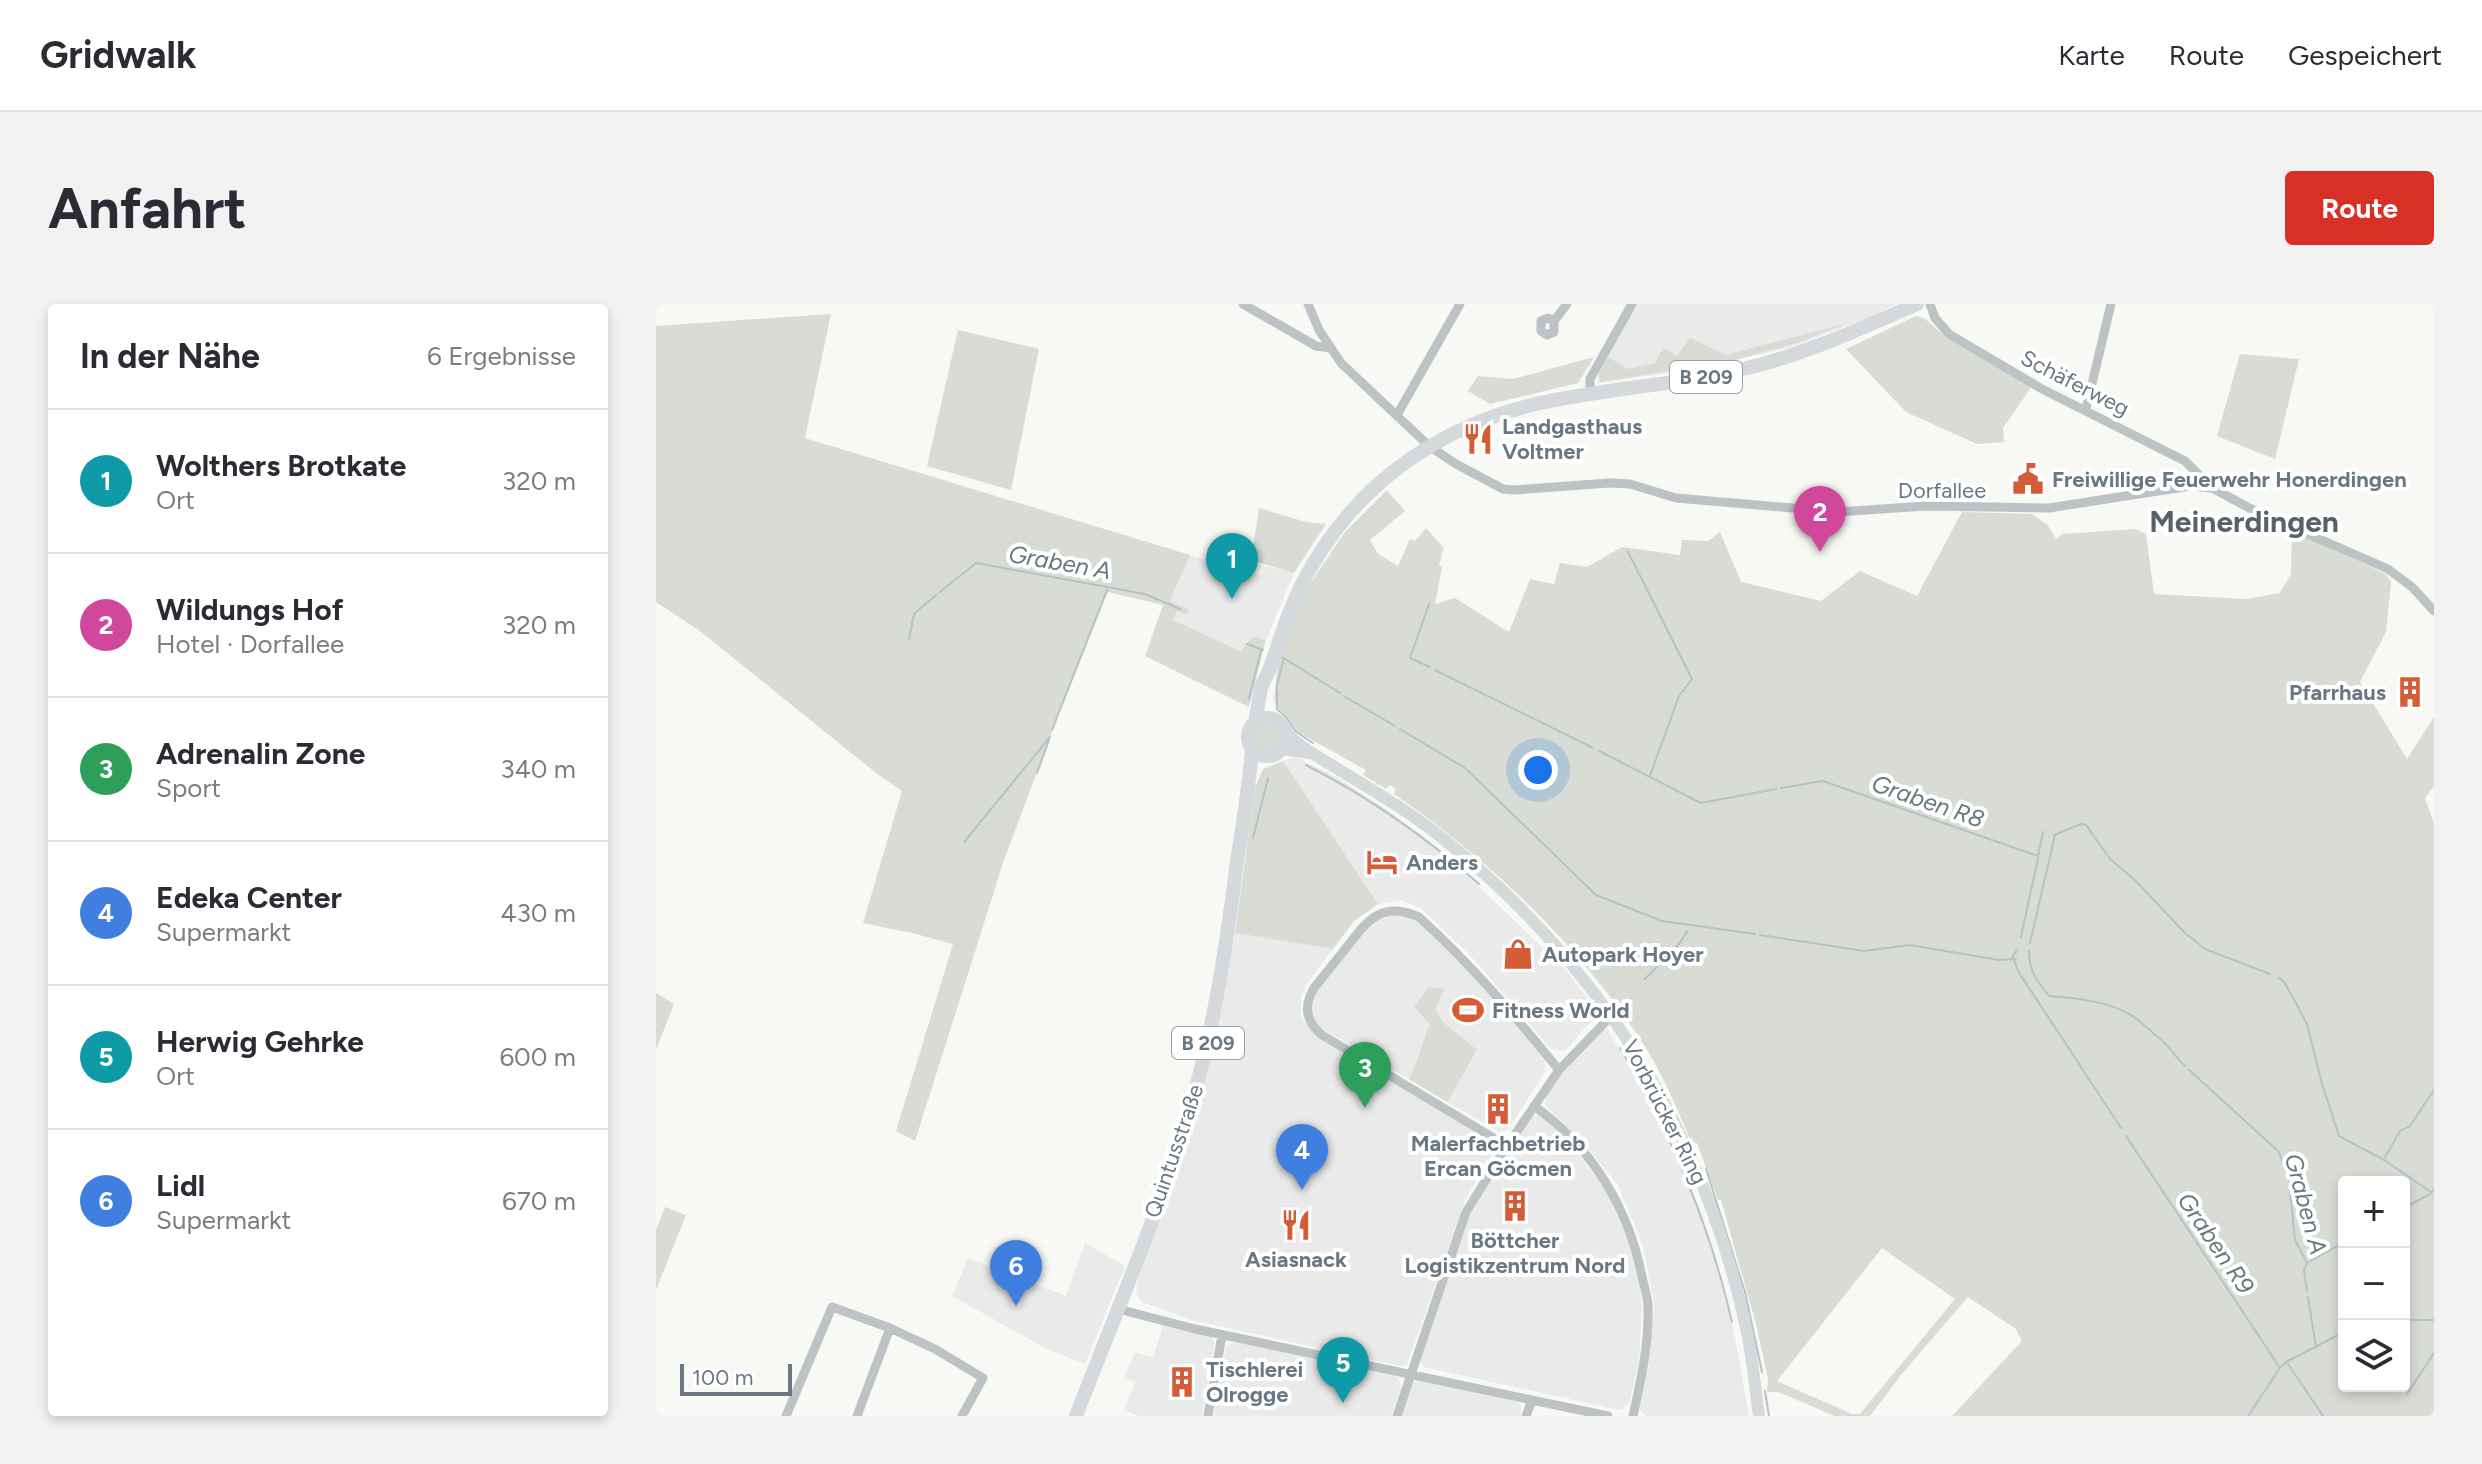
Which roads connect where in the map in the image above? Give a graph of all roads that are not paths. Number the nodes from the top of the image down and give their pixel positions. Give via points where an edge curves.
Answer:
1 (1243, 304) edge
2 (1308, 304) edge
3 (1460, 304) edge
4 (1567, 304) edge
5 (1632, 304) edge
6 (1917, 304) edge
7 (1930, 304) edge
8 (2111, 304) edge
9 (1554, 321) dead end
10 (1330, 348) junction
11 (1590, 394) junction
12 (2086, 409) junction
13 (1397, 415) junction
14 (1429, 446) junction
15 (2193, 469) junction
16 (2190, 486) junction
17 (2212, 488) junction
18 (2434, 611) edge
19 (1268, 673) junction
20 (1272, 719) junction
21 (1255, 724) junction
22 (1284, 741) junction
23 (1252, 749) junction
24 (1267, 756) junction
25 (1250, 782) junction
26 (1612, 1015) junction
27 (1559, 1070) junction
28 (1534, 1106) junction
29 (1507, 1146) junction
30 (1118, 1309) junction
31 (890, 1328) junction
32 (1222, 1335) junction
33 (1412, 1375) junction
34 (1532, 1400) junction
35 (786, 1416) edge
36 (857, 1416) edge
37 (962, 1416) edge
38 (1076, 1416) edge
39 (1208, 1416) edge
40 (1397, 1416) edge
41 (1526, 1416) edge
42 (1608, 1416) edge
43 (1633, 1416) edge
44 (1759, 1416) edge

1 - 10 street via 1316,346
2 - 10 street
3 - 13 street
4 - 9 street
5 - 11 street via 1590,379
6 - 11 main road, B 209 via 1762,365
7 - 12 street, Schäferweg via 1949,334
8 - 12 street
10 - 13 street, Dorfallee
11 - 14 main road, B 209 via 1510,411
12 - 15 street, Schäferweg
13 - 14 street, Dorfallee
14 - 16 street, Dorfallee via 1503,489 1630,484 1676,498 1838,512 1925,506 2049,508
14 - 19 main road, B 209 via 1378,482 1342,522 1300,587
15 - 16 street
15 - 17 street, Schäferweg
16 - 17 street, Dorfallee
17 - 18 street, Dorfallee via 2388,569
19 - 20 main road, B 209
19 - 21 main road, B 209
20 - 21 main road
20 - 22 main road via 1281,725
21 - 23 main road, B 209 via 1249,733
22 - 24 main road
22 - 26 main road, Vorbrücker Ring via 1394,802 1469,860 1542,930
23 - 24 main road
23 - 25 main road, Quintusstraße / B 209
24 - 25 main road, Quintusstraße / B 209
25 - 30 main road, Quintusstraße / B 209 via 1205,1055
26 - 27 street
26 - 44 main road, Vorbrücker Ring via 1671,1114 1707,1196 1743,1313
27 - 28 street
27 - 29 street via 1463,958 1411,914 1384,912 1367,922 1314,988 1307,1015 1322,1035
28 - 29 street
28 - 43 street via 1611,1188 1636,1247 1648,1304
29 - 33 street via 1466,1212
30 - 32 street
30 - 38 main road, Quintusstraße / B 209
31 - 35 street via 832,1307
31 - 36 street
31 - 37 street via 983,1378
32 - 33 street
32 - 39 street
33 - 34 street
33 - 40 street
34 - 41 street
34 - 42 street

